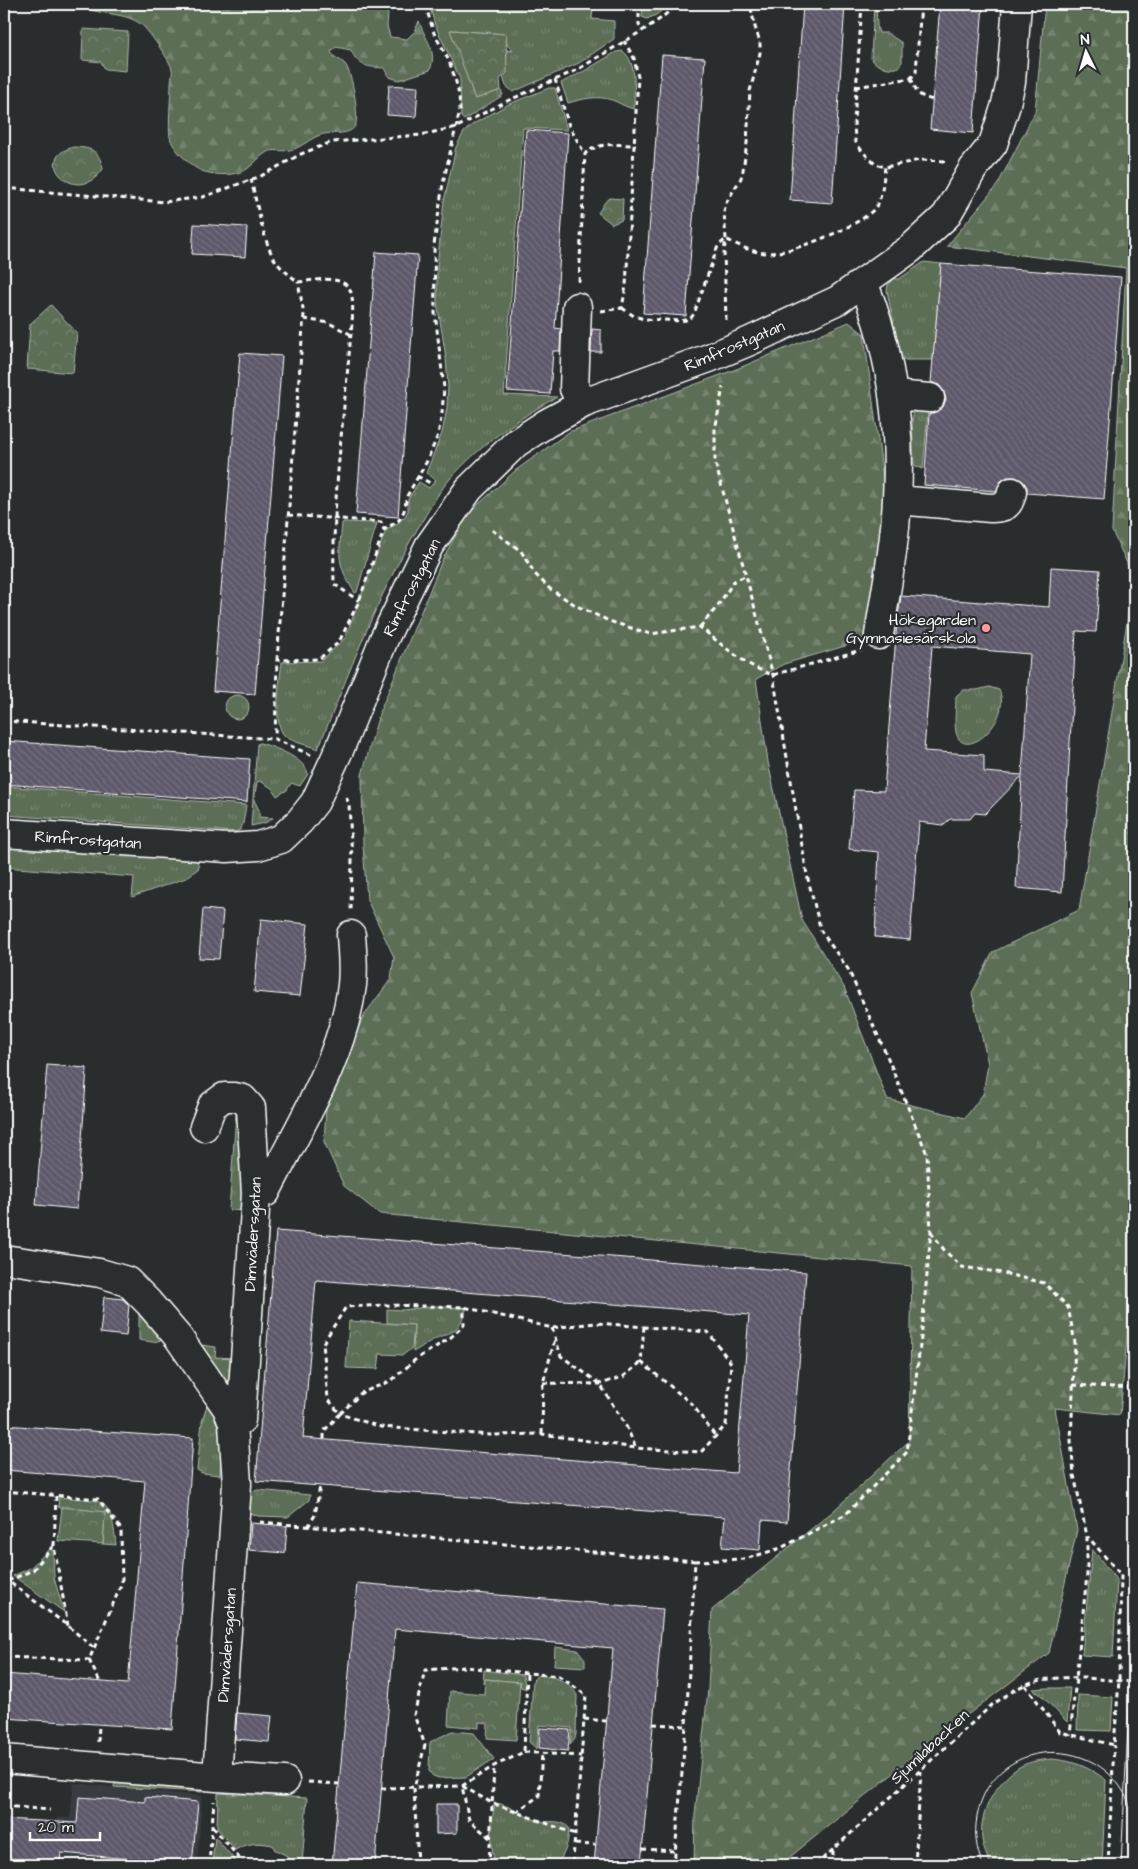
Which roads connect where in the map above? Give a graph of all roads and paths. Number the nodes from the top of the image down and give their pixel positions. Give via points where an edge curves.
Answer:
1 (425, 4) edge
2 (639, 4) edge
3 (678, 4) edge
4 (750, 4) edge
5 (862, 4) edge
6 (921, 4) edge
7 (1017, 4) edge
8 (642, 31) junction
9 (624, 41) junction
10 (911, 78) junction
11 (555, 79) junction
12 (856, 87) junction
13 (933, 100) dead end
14 (457, 127) junction
15 (636, 146) junction
16 (585, 154) junction
17 (885, 168) junction
18 (974, 169) junction
19 (251, 180) junction
20 (4, 188) edge
21 (726, 239) junction
22 (298, 282) junction
23 (863, 282) junction
24 (577, 308) junction
25 (622, 308) junction
26 (304, 319) junction
27 (726, 320) dead end
28 (351, 334) junction
29 (722, 387) dead end
30 (893, 395) junction
31 (930, 398) dead end
32 (584, 403) junction
33 (417, 476) junction
34 (432, 484) dead end
35 (1012, 492) dead end
36 (897, 500) junction
37 (288, 515) junction
38 (335, 518) junction
39 (384, 530) junction
40 (492, 530) dead end
41 (745, 576) junction
42 (359, 601) junction
43 (700, 627) junction
44 (879, 635) joint
45 (277, 660) junction
46 (773, 675) junction
47 (4, 721) edge
48 (274, 738) junction
49 (332, 764) junction
50 (4, 833) edge
51 (351, 935) joint
52 (204, 1128) dead end
53 (256, 1194) junction
54 (931, 1231) junction
55 (4, 1259) edge
56 (464, 1306) junction
57 (644, 1326) junction
58 (552, 1328) junction
59 (555, 1338) junction
60 (641, 1362) junction
61 (543, 1383) junction
62 (600, 1384) junction
63 (1073, 1385) junction
64 (1134, 1388) edge
65 (340, 1414) junction
66 (233, 1423) junction
67 (542, 1434) junction
68 (715, 1436) junction
69 (324, 1439) dead end
70 (636, 1448) junction
71 (320, 1486) dead end
72 (4, 1491) edge
73 (56, 1496) junction
74 (234, 1519) junction
75 (308, 1527) junction
76 (1087, 1536) junction
77 (54, 1546) junction
78 (696, 1561) junction
79 (5, 1580) edge
80 (68, 1626) junction
81 (94, 1648) junction
82 (4, 1657) edge
83 (89, 1660) junction
84 (527, 1673) junction
85 (1076, 1678) junction
86 (1118, 1681) junction
87 (100, 1682) dead end
88 (1134, 1682) edge
89 (1025, 1685) junction
90 (584, 1720) junction
91 (606, 1721) dead end
92 (653, 1724) dead end
93 (686, 1726) junction
94 (1070, 1735) junction
95 (1114, 1745) junction
96 (524, 1752) junction
97 (542, 1753) junction
98 (581, 1756) junction
99 (4, 1759) edge
100 (494, 1766) junction
101 (921, 1770) junction
102 (217, 1777) junction
103 (285, 1781) joint
104 (339, 1784) dead end
105 (462, 1786) junction
106 (381, 1788) dead end
107 (414, 1788) junction
108 (492, 1803) junction
109 (4, 1806) edge
110 (50, 1810) dead end
111 (516, 1812) junction
112 (212, 1826) junction
113 (575, 1834) junction
114 (490, 1838) junction
115 (575, 1844) junction
116 (596, 1845) dead end
117 (642, 1849) dead end
118 (832, 1850) junction
119 (675, 1851) junction
120 (209, 1865) edge
121 (245, 1865) edge
122 (418, 1865) edge
123 (489, 1865) edge
124 (569, 1865) edge
125 (674, 1865) edge
126 (816, 1865) edge
127 (833, 1865) edge
128 (915, 1865) edge
129 (1108, 1865) edge

1 - 14 path via 459,94
2 - 8 path
3 - 8 path
4 - 21 path via 760,53 750,91 743,170 725,207
5 - 12 path
6 - 10 path via 916,72
7 - 18 street, Rimfrostgatan via 1011,82 1005,108 993,144
8 - 9 path
9 - 11 path
9 - 15 path via 634,58 638,77
10 - 12 path
10 - 13 path via 920,96
11 - 14 path
11 - 16 path via 569,126
12 - 17 path via 855,141 875,164
14 - 19 path via 421,135 332,142
14 - 33 path via 443,183 434,244 435,313 444,399 438,435
15 - 16 path via 599,146
15 - 25 path
16 - 24 path
17 - 18 path via 920,160 964,162
17 - 21 path via 881,196 874,209 828,237 768,254 752,251
18 - 23 street, Rimfrostgatan via 946,216 910,249
19 - 20 path via 203,197 164,202
19 - 22 path via 274,258
21 - 25 path via 718,246 690,319 644,319
21 - 27 path
22 - 26 path
22 - 28 path via 328,280 345,284 352,293
23 - 30 street via 874,307
23 - 32 street, Rimfrostgatan via 838,300 750,341
24 - 25 path via 596,311
24 - 32 street via 574,389
26 - 28 path via 329,323
26 - 37 path
28 - 38 path
29 - 41 path via 715,430 715,462
30 - 31 street
30 - 36 street via 898,453
32 - 49 street, Rimfrostgatan via 516,443 469,489 449,516 429,546 384,639
33 - 34 path
33 - 39 path via 399,520
35 - 36 street via 1010,501 1002,507 991,508 961,497
36 - 44 street
37 - 38 path
37 - 45 path
38 - 39 path via 381,522
38 - 42 path via 334,584
39 - 42 path
40 - 43 path via 521,551 535,574 550,589 585,610 650,634
41 - 43 path via 734,580
41 - 46 path
42 - 45 path via 339,642 319,659
43 - 46 path via 728,650
44 - 46 path via 866,649
45 - 48 path
46 - 54 path via 807,875 821,931 848,969 926,1154
47 - 48 path
48 - 49 path
49 - 50 street, Rimfrostgatan via 315,802 300,821 281,839 258,846 219,847
49 - 51 path via 349,804
51 - 53 street via 352,983 335,1053 266,1192
52 - 53 street, Dimvädersgatan via 212,1106 224,1098 244,1098 251,1108
53 - 66 street, Dimvädersgatan via 244,1395 241,1420
54 - 63 path via 962,1267 1044,1283 1068,1307 1075,1344
54 - 78 path via 907,1452 846,1514 781,1548 745,1559
55 - 66 street, Dimvädersgatan via 100,1273 127,1281 178,1337 227,1408
56 - 58 path
56 - 65 path via 464,1325 450,1338 416,1359 391,1381 361,1394
56 - 65 path via 346,1307 323,1343 328,1400
57 - 58 path via 596,1323
57 - 60 path
57 - 68 path via 708,1332 731,1363 726,1425
58 - 59 path
59 - 61 path
59 - 62 path via 561,1356
60 - 62 path via 623,1377
60 - 68 path via 692,1404
61 - 62 path
61 - 67 path
62 - 70 path
63 - 64 path
63 - 76 path via 1071,1440 1074,1475
65 - 67 path via 381,1426 490,1435
65 - 69 path via 324,1432
66 - 74 street, Dimvädersgatan via 237,1484
67 - 70 path
68 - 70 path via 700,1452
71 - 75 path via 315,1515
72 - 73 path
73 - 77 path
73 - 81 path via 98,1499 121,1529 122,1584
74 - 75 path
74 - 102 street, Dimvädersgatan
75 - 78 path
76 - 85 path via 1087,1575
76 - 86 path via 1121,1575
77 - 79 path via 33,1570
77 - 80 path
78 - 93 path
79 - 80 path
80 - 81 path
81 - 83 path
82 - 83 path
83 - 87 path
84 - 90 path via 559,1676 586,1696
84 - 96 path
84 - 107 path via 465,1667 425,1670 414,1715 425,1745
85 - 86 path, Sjumilabacken
85 - 89 path, Sjumilabacken
85 - 94 path
86 - 88 path, Sjumilabacken
86 - 95 path
89 - 94 path via 1060,1732
89 - 101 path, Sjumilabacken via 993,1704
90 - 91 path
90 - 98 path
92 - 93 path
93 - 119 path
94 - 95 path
95 - 129 path
96 - 97 path
96 - 100 path
97 - 98 path
97 - 111 path via 539,1796
98 - 113 path
99 - 102 street
100 - 105 path
100 - 108 path
101 - 118 path, Sjumilabacken
101 - 128 path
102 - 103 street
102 - 112 path
103 - 104 path
105 - 107 path
105 - 108 path
105 - 114 path via 470,1820
106 - 107 path
107 - 122 path
108 - 111 path
108 - 114 path
109 - 110 path
111 - 113 path
112 - 120 path
112 - 121 path
113 - 115 path
114 - 123 path
115 - 116 path
115 - 124 path via 574,1860
117 - 119 path
118 - 126 path, Sjumilabacken
118 - 127 path
119 - 125 path

